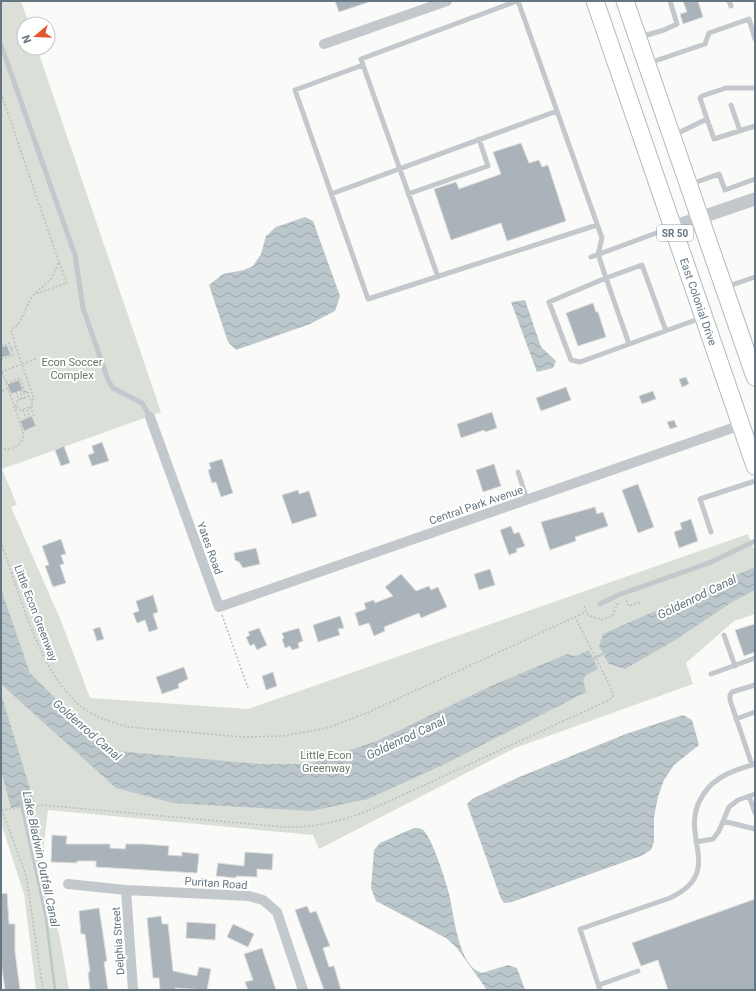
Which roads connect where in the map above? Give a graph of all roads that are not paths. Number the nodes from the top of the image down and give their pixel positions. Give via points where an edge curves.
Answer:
1 (447, 1) edge
2 (518, 1) edge
3 (595, 1) edge
4 (617, 1) edge
5 (625, 1) edge
6 (670, 1) edge
7 (638, 38) junction
8 (755, 39) edge
9 (324, 44) dead end
10 (1, 45) edge
11 (646, 64) junction
12 (363, 65) junction
13 (755, 88) edge
14 (731, 105) dead end
15 (557, 111) junction
16 (707, 119) junction
17 (755, 126) edge
18 (740, 131) junction
19 (671, 136) junction
20 (479, 139) junction
21 (400, 168) junction
22 (755, 180) edge
23 (688, 184) junction
24 (332, 194) junction
25 (408, 194) junction
26 (755, 199) edge
27 (699, 218) junction
28 (597, 225) junction
29 (673, 227) junction
30 (598, 254) junction
31 (591, 257) dead end
32 (438, 277) junction
33 (755, 277) edge
34 (606, 278) junction
35 (724, 288) junction
36 (704, 317) junction
37 (666, 331) junction
38 (629, 344) junction
39 (755, 377) edge
40 (150, 416) joint
41 (741, 425) junction
42 (755, 451) edge
43 (755, 466) edge
44 (518, 472) dead end
45 (755, 481) edge
46 (527, 499) junction
47 (711, 532) dead end
48 (755, 541) edge
49 (600, 604) dead end
50 (219, 607) joint
51 (724, 635) dead end
52 (755, 658) edge
53 (735, 666) junction
54 (711, 674) dead end
55 (755, 685) edge
56 (755, 712) edge
57 (736, 719) junction
58 (754, 764) edge
59 (755, 794) edge
60 (749, 796) junction
61 (755, 813) edge
62 (723, 821) junction
63 (755, 829) edge
64 (696, 842) junction
65 (68, 884) dead end
66 (126, 890) junction
67 (638, 971) dead end
68 (600, 987) edge
69 (134, 990) edge
70 (303, 990) edge

1 - 9 street
2 - 12 lane via 361,59
2 - 15 lane
3 - 29 highway, East Colonial Drive / SR 50
4 - 7 highway
5 - 7 highway, SR 50
6 - 7 lane via 677,24
7 - 11 highway, SR 50
8 - 11 lane via 749,19 709,33 705,44
10 - 40 lane via 75,255 83,308 108,380 113,388 142,403
11 - 19 highway, SR 50
12 - 21 lane
12 - 24 lane via 295,90
13 - 16 lane via 726,88 702,96 700,98
14 - 18 lane
15 - 20 lane
15 - 28 lane
16 - 18 lane via 714,139
16 - 19 lane
17 - 18 lane
19 - 23 highway, SR 50
20 - 21 lane
20 - 25 lane via 488,166
21 - 24 lane
21 - 25 lane
22 - 23 lane via 725,190 720,174
23 - 27 highway, SR 50
24 - 32 lane via 368,299
25 - 32 lane
26 - 27 street
27 - 29 street
27 - 35 highway, SR 50
28 - 30 lane via 602,238
28 - 32 lane
29 - 30 lane
29 - 36 highway, East Colonial Drive / SR 50
30 - 31 lane
30 - 34 lane
33 - 35 lane
34 - 37 lane via 642,264
34 - 38 lane
34 - 38 lane via 549,302 571,360 580,362
35 - 39 highway, SR 50 via 748,348
36 - 37 lane
36 - 41 highway, East Colonial Drive / SR 50
37 - 38 lane
40 - 50 street, Yates Road
41 - 42 highway
41 - 43 highway, East Colonial Drive / SR 50
41 - 46 street, Central Park Avenue
44 - 46 lane
45 - 47 lane via 700,499
46 - 50 street, Central Park Avenue
48 - 49 lane via 708,563
51 - 53 lane
52 - 53 lane
53 - 54 lane
55 - 57 lane via 732,692 730,695
56 - 57 lane
57 - 58 lane
58 - 64 lane via 715,781 704,793 696,807 693,824
59 - 60 lane
60 - 61 lane
60 - 62 lane via 729,807
62 - 63 lane
62 - 64 lane via 713,839
64 - 68 lane via 700,858 698,871 683,892 580,929
65 - 66 street, Puritan Road
66 - 69 street, Delphia Street
66 - 70 street, Puritan Road via 250,896 263,900 277,912
67 - 68 lane

